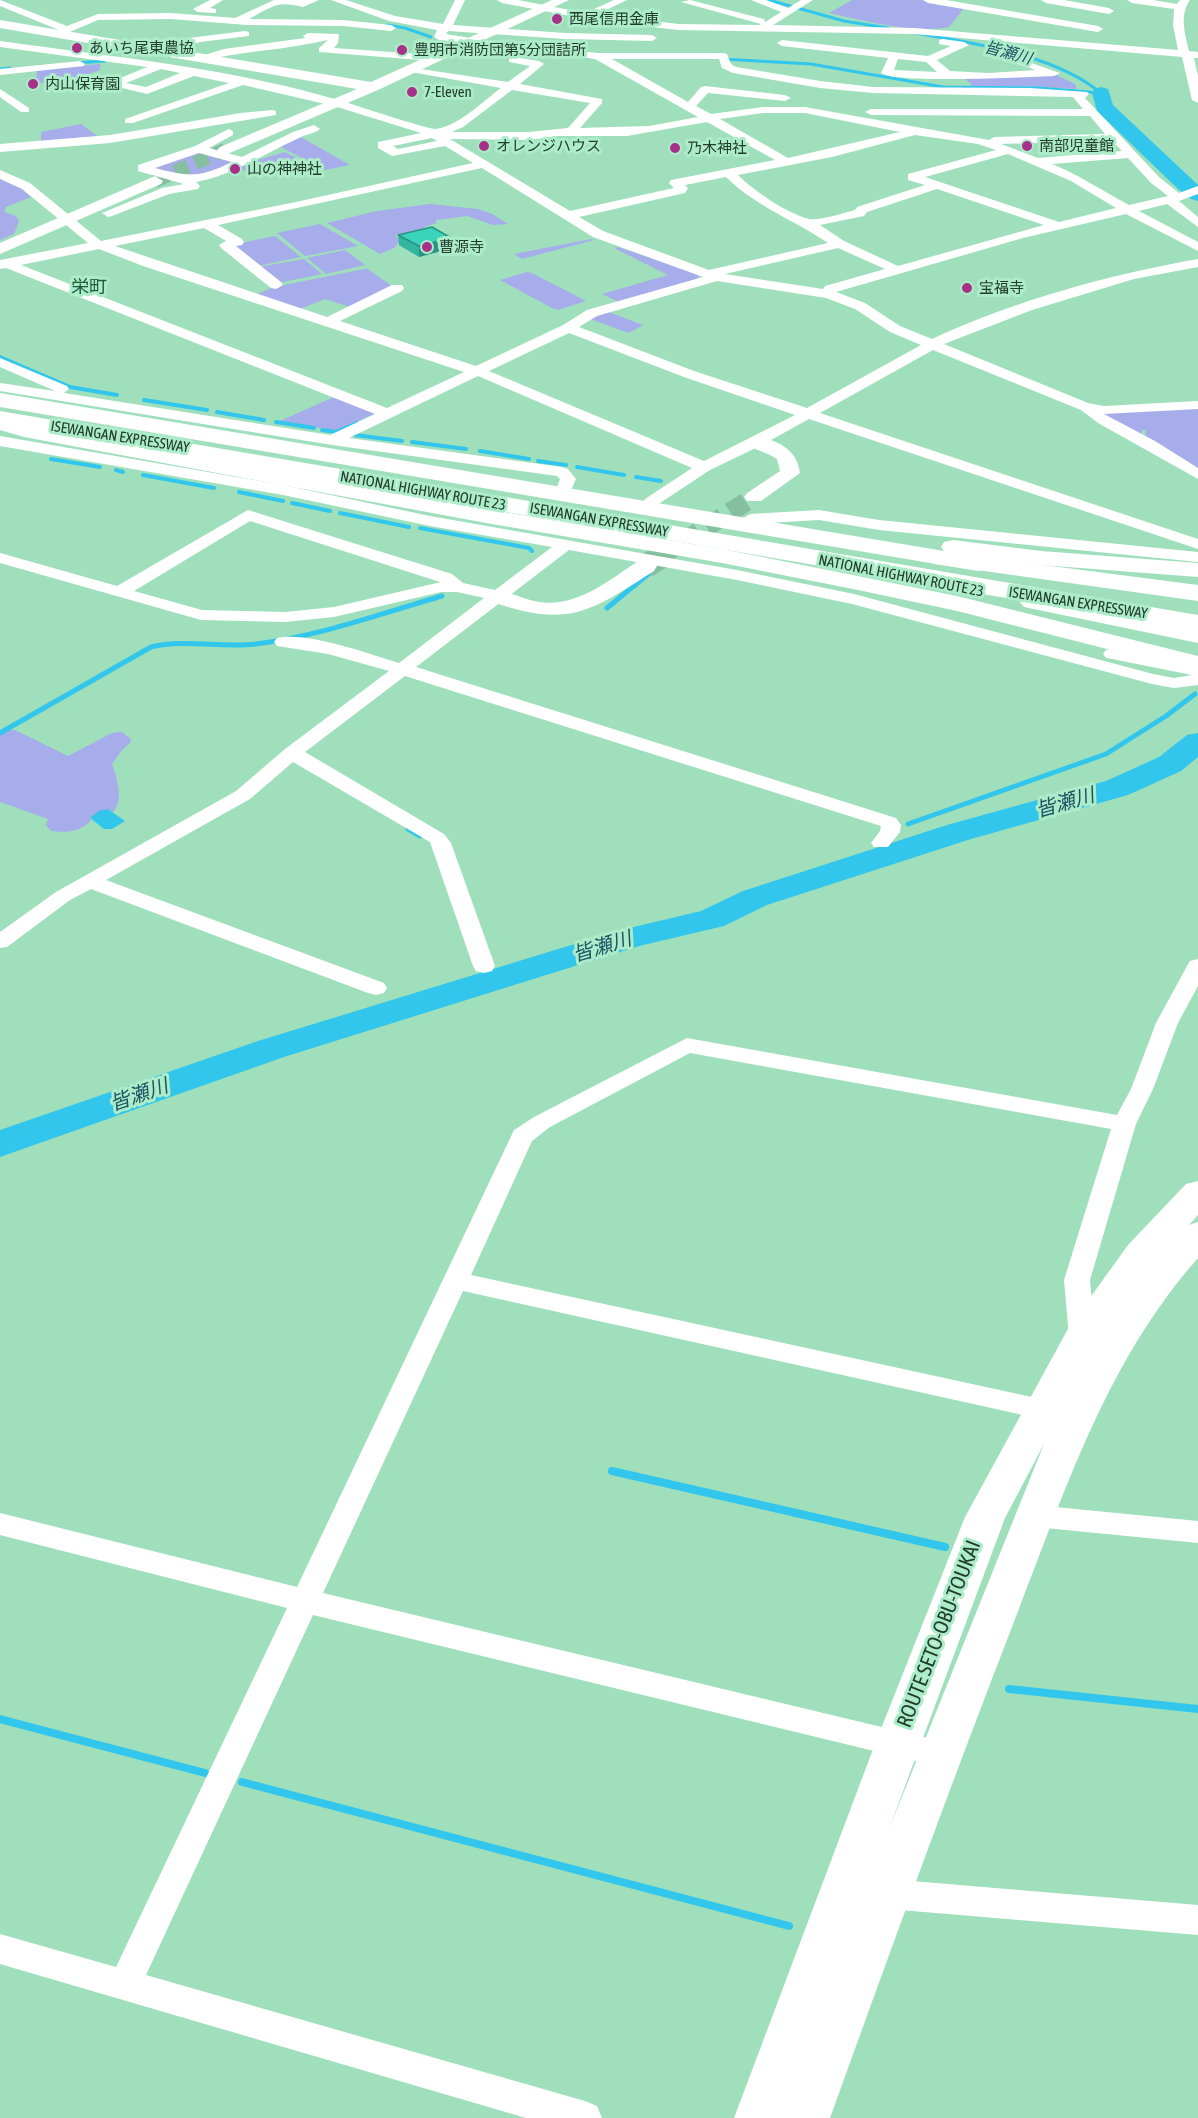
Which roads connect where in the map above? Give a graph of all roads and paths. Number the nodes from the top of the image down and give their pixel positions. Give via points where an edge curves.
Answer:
1 (17, 0) edge
2 (219, 0) edge
3 (285, 0) edge
4 (290, 0) edge
5 (314, 0) edge
6 (336, 0) edge
7 (460, 0) edge
8 (502, 0) edge
9 (563, 0) edge
10 (622, 0) edge
11 (756, 0) edge
12 (928, 0) edge
13 (1049, 0) edge
14 (1118, 0) edge
15 (1132, 0) edge
16 (1, 3) edge
17 (685, 3) edge
18 (804, 3) edge
19 (103, 4) dead end
20 (788, 5) edge
21 (545, 8) junction
22 (198, 9) junction
23 (1183, 10) edge
24 (1109, 11) junction
25 (665, 12) dead end
26 (151, 13) junction
27 (31, 16) junction
28 (586, 16) junction
29 (92, 18) junction
30 (213, 19) junction
31 (962, 20) junction
32 (241, 22) junction
33 (0, 24) edge
34 (641, 24) junction
35 (369, 25) junction
36 (764, 26) junction
37 (1098, 29) junction
38 (496, 30) junction
39 (38, 31) junction
40 (62, 31) junction
41 (875, 33) junction
42 (234, 34) junction
43 (253, 34) dead end
44 (272, 34) dead end
45 (335, 36) junction
46 (437, 39) junction
47 (661, 39) dead end
48 (772, 42) junction
49 (1, 44) edge
50 (1088, 45) junction
51 (472, 48) junction
52 (162, 52) junction
53 (994, 53) dead end
54 (1184, 53) junction
55 (894, 55) junction
56 (1198, 55) edge
57 (600, 57) junction
58 (200, 58) junction
59 (434, 58) junction
60 (929, 58) junction
61 (506, 59) dead end
62 (116, 60) junction
63 (160, 66) junction
64 (411, 69) junction
65 (0, 72) edge
66 (193, 72) junction
67 (953, 75) junction
68 (1063, 77) junction
69 (322, 78) junction
70 (242, 82) junction
71 (510, 85) junction
72 (373, 87) junction
73 (973, 88) junction
74 (902, 90) junction
75 (0, 92) edge
76 (293, 92) junction
77 (1082, 92) junction
78 (1198, 100) edge
79 (337, 103) junction
80 (689, 108) junction
81 (25, 110) dead end
82 (908, 112) junction
83 (1094, 113) junction
84 (709, 118) junction
85 (129, 121) dead end
86 (314, 129) dead end
87 (914, 131) junction
88 (571, 132) junction
89 (229, 133) dead end
90 (434, 134) junction
91 (138, 135) junction
92 (1117, 137) junction
93 (980, 141) junction
94 (447, 142) junction
95 (0, 148) edge
96 (199, 149) junction
97 (225, 150) tunnel mouth
98 (1008, 150) junction
99 (1133, 154) junction
100 (243, 161) junction
101 (787, 162) junction
102 (1037, 162) junction
103 (484, 164) junction
104 (729, 173) junction
105 (0, 174) edge
106 (186, 180) junction
107 (154, 181) tunnel mouth
108 (935, 186) junction
109 (1198, 190) edge
110 (1174, 199) junction
111 (1127, 209) junction
112 (108, 213) dead end
113 (566, 216) junction
114 (66, 219) junction
115 (205, 223) junction
116 (1198, 223) edge
117 (809, 224) junction
118 (1056, 225) junction
119 (97, 244) junction
120 (839, 244) junction
121 (1198, 247) edge
122 (4, 255) edge
123 (1198, 263) edge
124 (897, 270) junction
125 (712, 275) junction
126 (397, 288) dead end
127 (829, 294) junction
128 (246, 295) junction
129 (328, 322) junction
130 (568, 328) junction
131 (933, 345) junction
132 (0, 362) edge
133 (477, 371) junction
134 (0, 387) edge
135 (0, 402) edge
136 (94, 402) junction
137 (1198, 405) edge
138 (1085, 407) junction
139 (808, 412) junction
140 (386, 413) junction
141 (0, 420) edge
142 (332, 440) junction
143 (0, 441) edge
144 (757, 442) junction
145 (308, 452) junction
146 (705, 467) junction
147 (1198, 474) edge
148 (565, 487) junction
149 (651, 502) junction
150 (752, 508) junction
151 (486, 516) junction
152 (516, 537) junction
153 (1198, 544) edge
154 (564, 546) junction
155 (894, 553) junction
156 (1198, 557) edge
157 (0, 558) edge
158 (646, 566) tunnel mouth
159 (1198, 570) edge
160 (737, 575) junction
161 (858, 583) junction
162 (457, 587) junction
163 (119, 592) junction
164 (1010, 592) junction
165 (1198, 593) edge
166 (497, 596) junction
167 (1198, 598) edge
168 (1198, 606) edge
169 (1198, 623) edge
170 (1198, 635) edge
171 (1198, 639) edge
172 (283, 642) dead end
173 (1028, 645) junction
174 (1198, 664) edge
175 (402, 669) junction
176 (1198, 672) edge
177 (1198, 680) edge
178 (292, 753) junction
179 (881, 843) dead end
180 (90, 882) junction
181 (0, 942) edge
182 (484, 966) dead end
183 (1198, 966) edge
184 (376, 988) dead end
185 (1124, 1125) junction
186 (1198, 1193) edge
187 (1198, 1235) edge
188 (457, 1281) junction
189 (1082, 1336) junction
190 (1041, 1409) junction
191 (1035, 1516) junction
192 (0, 1524) edge
193 (1198, 1532) edge
194 (305, 1601) junction
195 (897, 1744) junction
196 (940, 1754) junction
197 (888, 1894) junction
198 (1198, 1920) edge
199 (0, 1949) edge
200 (124, 1985) junction
201 (585, 2118) edge
202 (760, 2118) edge
203 (804, 2118) edge

1 - 16 street
2 - 22 street
3 - 32 street via 267,5
4 - 5 street via 303,4
6 - 46 street
7 - 46 street
8 - 21 street
9 - 21 street
10 - 28 street
11 - 20 street
12 - 31 street
13 - 24 street
14 - 24 street
15 - 23 street
16 - 27 street
17 - 36 street
18 - 20 street
19 - 26 street
20 - 36 street
21 - 28 street
21 - 38 street
22 - 26 street via 160,7
22 - 30 street via 223,12
23 - 54 street
24 - 37 street
25 - 34 street
26 - 29 street
26 - 30 street
27 - 29 street
27 - 40 street
28 - 34 street
29 - 40 street
30 - 32 street
31 - 37 street
31 - 41 street via 914,31
31 - 50 street
32 - 35 street
32 - 42 street
33 - 39 street
34 - 36 street via 706,29
35 - 45 street via 358,32
35 - 46 street
36 - 41 street
36 - 48 street
37 - 50 street
38 - 46 street
38 - 47 street
38 - 51 street
39 - 40 street
39 - 49 street
40 - 52 street
41 - 48 street
41 - 60 street via 963,45
42 - 43 street
42 - 52 street via 182,41
44 - 45 street
45 - 58 street
45 - 59 street via 333,43 323,50
46 - 51 street
46 - 59 street
48 - 55 street
49 - 62 street
50 - 54 street
51 - 57 street
52 - 58 street
52 - 62 street
53 - 68 street
54 - 56 street
54 - 78 street
55 - 60 street
55 - 67 street via 887,73
57 - 74 street via 723,56 726,66 733,70 838,88
57 - 80 street
58 - 69 street
59 - 64 street
60 - 67 street
61 - 71 street via 539,64
62 - 63 street
62 - 65 street
63 - 66 street
63 - 66 street via 114,83 147,91
64 - 71 street
64 - 72 street
66 - 70 street
67 - 68 street
67 - 73 street
68 - 77 street via 1080,85
69 - 72 street
69 - 76 street
70 - 76 street
70 - 85 street
71 - 88 street via 598,101
71 - 90 street via 459,125
72 - 79 street
73 - 74 street
73 - 77 street
74 - 82 street
75 - 81 street
76 - 79 street
76 - 91 street via 240,106 268,114
77 - 83 street via 1078,97
79 - 90 street
79 - 97 street
80 - 82 street via 705,89 871,112
80 - 84 street
82 - 83 street
82 - 87 street
83 - 92 street
84 - 87 street via 764,110 805,110
84 - 88 street via 649,130
84 - 101 street
86 - 100 street
87 - 93 street
87 - 101 street
88 - 90 street via 529,136
89 - 96 street
90 - 94 street
90 - 94 street via 382,145 396,153
91 - 95 street
91 - 96 street
92 - 93 street
92 - 99 street
93 - 98 street
94 - 103 street
96 - 100 street
96 - 106 street via 142,168
98 - 102 street
98 - 108 street via 912,177
99 - 102 street
99 - 110 street
100 - 106 street via 215,175
101 - 104 street
102 - 111 street via 1075,178
103 - 113 street
103 - 115 street
104 - 113 street via 675,183 681,190
104 - 117 street via 743,188 771,206
105 - 114 street via 26,186
106 - 112 street via 195,186 166,191
107 - 114 street
108 - 117 street via 882,201 860,213
108 - 118 street
109 - 110 street
110 - 111 street
110 - 116 street
111 - 118 street
111 - 121 street
113 - 125 street via 598,234
114 - 119 street
114 - 122 street
115 - 119 street
115 - 128 street via 237,242 226,245 276,285
117 - 120 street
118 - 124 street
119 - 122 street
119 - 128 street
120 - 124 street
120 - 125 street
122 - 140 street
123 - 131 street via 1132,275 1027,306
124 - 127 street via 830,289
125 - 127 street
125 - 130 street via 592,313
126 - 129 street
127 - 131 street
128 - 129 street
129 - 133 street
130 - 133 street
130 - 139 street via 689,374
131 - 138 street
131 - 139 street
132 - 136 street
133 - 140 street
133 - 146 street
134 - 136 street
135 - 145 main road, NATIONAL HIGHWAY ROUTE 23
135 - 155 main road, ISEWANGAN EXPRESSWAY
136 - 142 street
137 - 138 street via 1104,410
138 - 147 street
139 - 144 street
139 - 153 street
140 - 142 street
141 - 151 main road via 24,430
141 - 164 main road, ISEWANGAN EXPRESSWAY via 261,460
141 - 170 main road, NATIONAL HIGHWAY ROUTE 23 via 878,570
142 - 148 street via 562,472 568,479
143 - 152 street via 283,490
144 - 146 street
144 - 150 street via 780,450 788,458 790,473
145 - 148 main road via 379,455
145 - 167 main road, NATIONAL HIGHWAY ROUTE 23
146 - 149 street
148 - 149 main road
149 - 150 main road
150 - 156 street via 879,525
150 - 159 main road via 880,539
151 - 152 main road
151 - 161 main road
152 - 154 street
154 - 160 street
154 - 166 street
155 - 165 main road
155 - 168 main road, ISEWANGAN EXPRESSWAY
157 - 163 street
158 - 166 street via 566,610 542,609
160 - 161 main road
160 - 173 street via 854,599
161 - 174 main road
162 - 163 street via 441,587 334,612 250,618 201,615
162 - 163 street via 446,578 248,515
162 - 166 street
164 - 169 main road, ISEWANGAN EXPRESSWAY
164 - 171 main road via 1065,612
166 - 175 street
172 - 175 street
173 - 176 street via 1042,642
173 - 177 street via 1152,679 1174,683
175 - 178 street
175 - 179 street via 889,822 890,832
178 - 180 street via 243,795
178 - 182 street via 437,838
180 - 181 street via 63,896
180 - 184 street
183 - 185 street via 1167,1023
185 - 188 street via 687,1045 522,1136
185 - 189 street via 1077,1280
186 - 189 main road, ROUTE SETO-OBU-TOUKAI via 1141,1254
187 - 191 main road via 1155,1283 1112,1349 1070,1429
188 - 190 street
188 - 194 street
189 - 190 main road, ROUTE SETO-OBU-TOUKAI
190 - 195 main road, ROUTE SETO-OBU-TOUKAI via 985,1516
191 - 193 street
191 - 196 main road
192 - 194 street
194 - 195 street
194 - 200 street
195 - 196 street
195 - 202 main road, ROUTE SETO-OBU-TOUKAI
196 - 197 main road
197 - 198 street
197 - 203 main road
199 - 200 street
200 - 201 street

